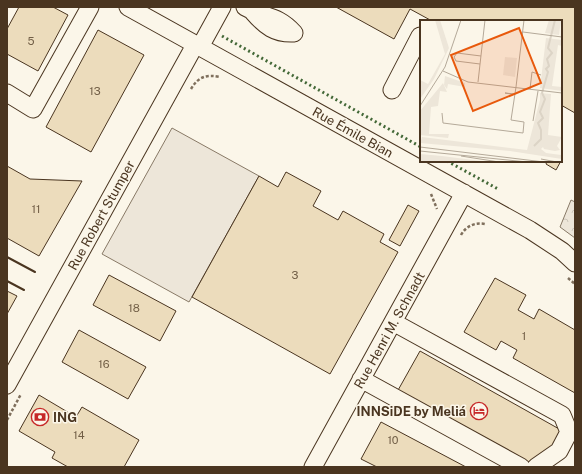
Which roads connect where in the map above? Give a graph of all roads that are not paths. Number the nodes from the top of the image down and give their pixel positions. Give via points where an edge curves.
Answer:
1 (90, 7) edge
2 (128, 7) edge
3 (222, 7) edge
4 (249, 9) edge
5 (298, 35) dead end
6 (420, 36) dead end
7 (198, 46) junction
8 (392, 90) dead end
9 (7, 93) edge
10 (464, 193) junction
11 (571, 270) edge
12 (393, 322) junction
13 (362, 379) junction
14 (15, 389) edge
15 (313, 467) edge
16 (521, 467) edge
17 (536, 467) edge

1 - 9 street via 33,109
2 - 7 street, Rue Émile Bian
3 - 7 street, Rue Robert Stumper
4 - 5 street via 263,24 282,34
6 - 8 street
7 - 10 street, Rue Émile Bian
7 - 14 street, Rue Robert Stumper via 60,275
10 - 11 street, Rue Émile Bian via 562,251
10 - 12 street, Rue Henri M. Schnadt
12 - 13 street, Rue Henri M. Schnadt
12 - 17 street via 562,415 569,432 559,451
13 - 15 street, Rue Henri M. Schnadt
13 - 16 street

